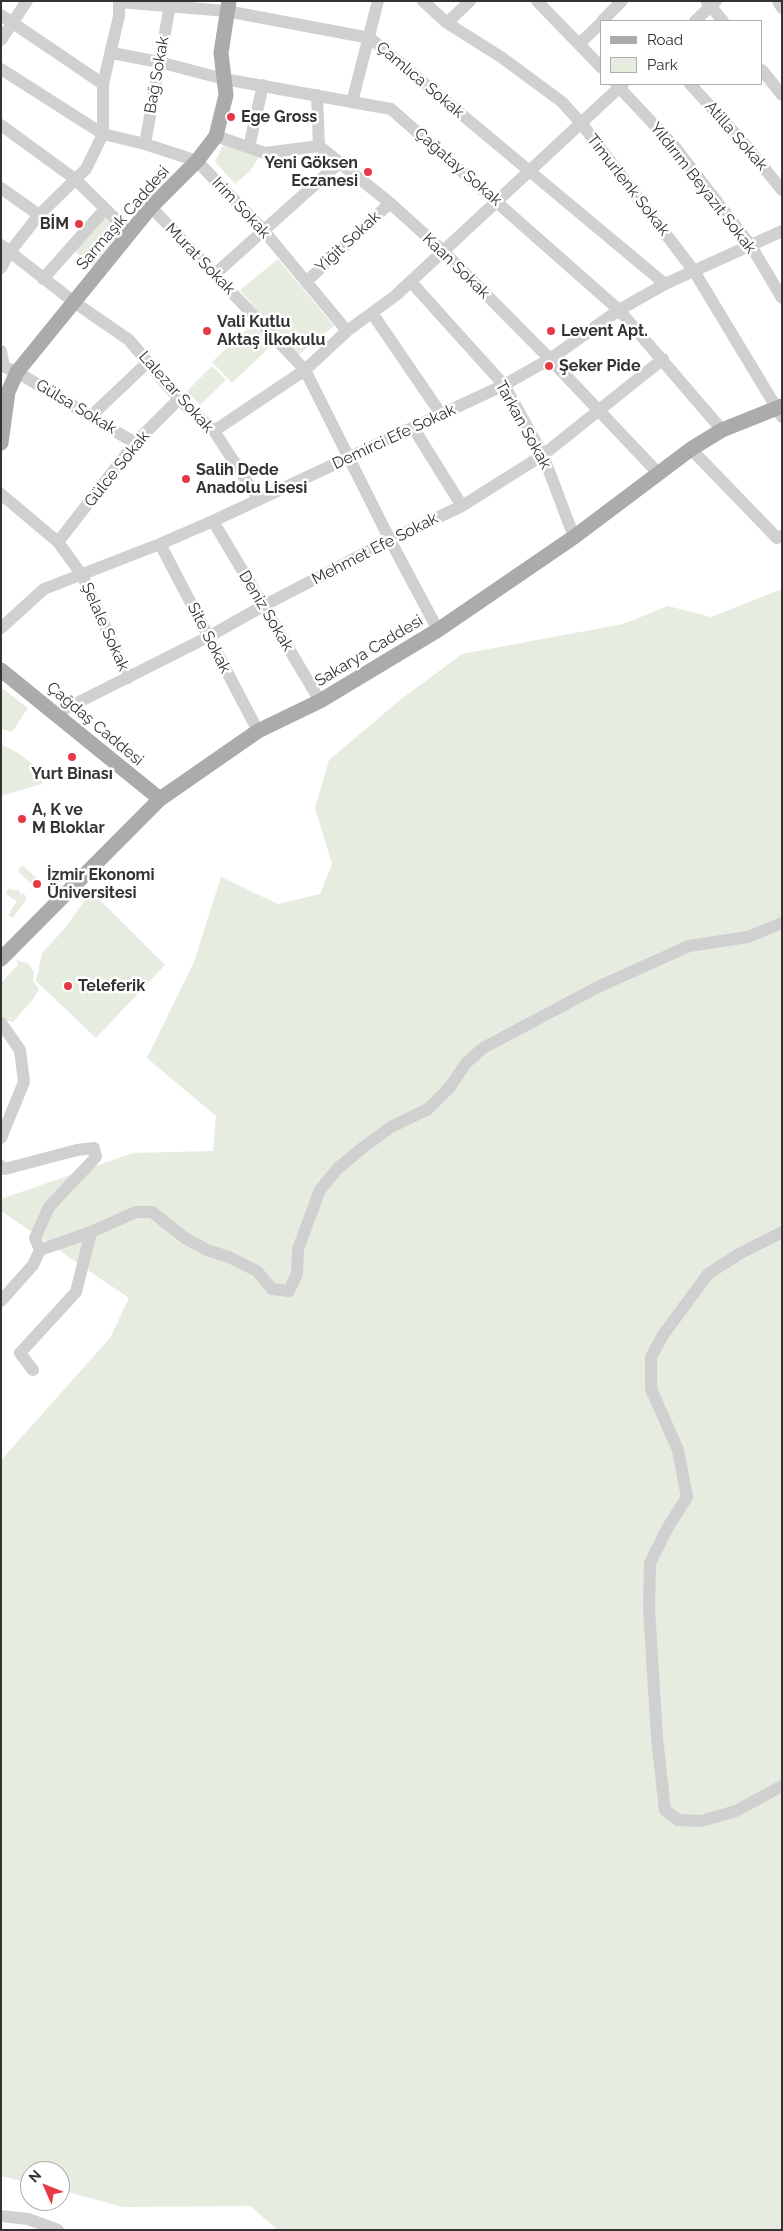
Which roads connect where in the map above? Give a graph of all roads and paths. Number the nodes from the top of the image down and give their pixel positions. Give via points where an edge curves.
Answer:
1 (27, 1) edge
2 (378, 1) edge
3 (423, 1) edge
4 (470, 1) edge
5 (622, 1) edge
6 (778, 1) edge
7 (119, 2) edge
8 (543, 3) edge
9 (711, 3) edge
10 (170, 5) junction
11 (228, 6) edge
12 (782, 8) edge
13 (1, 15) edge
14 (603, 20) edge
15 (696, 20) edge
16 (721, 20) edge
17 (447, 23) junction
18 (600, 23) edge
19 (13, 24) junction
20 (370, 38) junction
21 (1, 40) edge
22 (579, 44) junction
23 (112, 53) junction
24 (159, 62) junction
25 (600, 66) edge
26 (1, 69) edge
27 (763, 71) edge
28 (224, 79) junction
29 (103, 84) junction
30 (263, 85) junction
31 (619, 85) edge
32 (691, 85) edge
33 (317, 95) junction
34 (782, 95) edge
35 (352, 102) junction
36 (580, 123) junction
37 (1, 125) edge
38 (103, 134) junction
39 (216, 136) junction
40 (145, 144) junction
41 (319, 146) junction
42 (250, 147) junction
43 (197, 161) junction
44 (339, 163) junction
45 (528, 170) junction
46 (75, 179) junction
47 (1, 188) edge
48 (782, 190) edge
49 (496, 200) junction
50 (390, 202) junction
51 (151, 208) junction
52 (105, 209) junction
53 (39, 215) junction
54 (264, 231) junction
55 (782, 231) edge
56 (130, 233) junction
57 (751, 246) junction
58 (5, 249) edge
59 (443, 251) junction
60 (1, 268) edge
61 (694, 271) junction
62 (215, 274) junction
63 (43, 279) junction
64 (306, 282) junction
65 (411, 282) junction
66 (665, 284) junction
67 (782, 298) edge
68 (74, 302) junction
69 (619, 310) junction
70 (372, 313) junction
71 (347, 331) junction
72 (1, 351) edge
73 (550, 359) junction
74 (662, 359) junction
75 (148, 362) junction
76 (7, 370) edge
77 (305, 370) junction
78 (504, 385) junction
79 (5, 390) edge
80 (179, 399) junction
81 (599, 411) junction
82 (780, 411) edge
83 (441, 414) junction
84 (91, 416) junction
85 (414, 429) junction
86 (722, 430) junction
87 (214, 431) junction
88 (135, 442) junction
89 (1, 443) edge
90 (691, 449) junction
91 (543, 455) junction
92 (349, 458) junction
93 (658, 473) junction
94 (1, 494) edge
95 (259, 500) junction
96 (462, 506) junction
97 (213, 521) junction
98 (782, 536) edge
99 (574, 537) junction
100 (390, 540) junction
101 (58, 542) junction
102 (160, 544) junction
103 (82, 575) junction
104 (263, 606) junction
105 (1, 628) edge
106 (438, 630) junction
107 (208, 637) junction
108 (4, 671) edge
109 (128, 678) junction
110 (320, 701) junction
111 (67, 708) dead end
112 (258, 731) junction
113 (160, 799) junction
114 (782, 923) edge
115 (1, 959) edge
116 (1, 1023) edge
117 (1, 1138) edge
118 (1, 1166) edge
119 (91, 1232) junction
120 (782, 1232) edge
121 (40, 1250) junction
122 (1, 1301) edge
123 (33, 1370) dead end
124 (782, 1786) edge
125 (1, 2216) edge
126 (58, 2230) edge

1 - 19 street
2 - 20 street
3 - 17 street, Timurlenk Sokak
4 - 17 street
5 - 14 street
6 - 12 street
7 - 10 street, Çamlıca Sokak
7 - 23 street
8 - 22 street
9 - 15 street
9 - 16 street
10 - 11 street, Çamlıca Sokak
10 - 24 street, Bağ Sokak
11 - 20 street, Çamlıca Sokak
11 - 28 main road, Sarmaşık Caddesi via 221,53
13 - 19 street
17 - 36 street, Timurlenk Sokak via 501,57 562,102
18 - 22 street
19 - 21 street
19 - 29 street
20 - 35 street
20 - 45 street, Çamlıca Sokak
22 - 25 street
23 - 24 street, Çağatay Sokak
23 - 29 street
24 - 28 street, Çağatay Sokak
24 - 40 street, Bağ Sokak
26 - 38 street, Irim Sokak
27 - 34 street
28 - 30 street, Çağatay Sokak
28 - 39 main road, Sarmaşık Caddesi via 226,95
29 - 38 street
30 - 33 street, Çağatay Sokak
30 - 42 street
31 - 36 street
31 - 57 street, Yıldırım Beyazıt Sokak via 674,146
32 - 48 street, Atilla Sokak
33 - 35 street, Çağatay Sokak
33 - 41 street
35 - 49 street, Çağatay Sokak via 391,109
36 - 45 street
36 - 61 street, Timurlenk Sokak
37 - 46 street
38 - 40 street, Irim Sokak
38 - 46 street via 90,163
39 - 42 street
39 - 43 main road, Sarmaşık Caddesi
40 - 43 street, Irim Sokak
41 - 42 street via 265,153
41 - 44 street, Kaan Sokak
43 - 51 main road, Sarmaşık Caddesi
43 - 54 street, Irim Sokak
44 - 50 street, Kaan Sokak
44 - 54 street
45 - 49 street
45 - 66 street, Çamlıca Sokak
46 - 52 street
46 - 53 street
47 - 53 street
49 - 59 street
49 - 69 street, Çağatay Sokak
50 - 59 street, Kaan Sokak
50 - 64 street, Yiğit Sokak
51 - 56 main road, Sarmaşık Caddesi
51 - 62 street, Murat Sokak
52 - 56 street
52 - 63 street
53 - 58 street
54 - 62 street
54 - 64 street, Irim Sokak
55 - 57 street, Demirci Efe Sokak
56 - 68 main road, Sarmaşık Caddesi
57 - 61 street, Demirci Efe Sokak
57 - 67 street, Yıldırım Beyazıt Sokak
58 - 60 street
58 - 63 street, Lalezar Sokak
59 - 65 street
59 - 73 street, Kaan Sokak
61 - 66 street, Demirci Efe Sokak
61 - 82 street, Timurlenk Sokak
62 - 77 street, Murat Sokak
63 - 68 street, Lalezar Sokak
64 - 71 street, Irim Sokak
65 - 70 street
65 - 78 street, Tarkan Sokak
66 - 69 street, Demirci Efe Sokak
68 - 75 street, Lalezar Sokak via 130,340
68 - 76 main road, Sarmaşık Caddesi
69 - 73 street, Demirci Efe Sokak
69 - 74 street, Çağatay Sokak
70 - 71 street
70 - 83 street
71 - 77 street
72 - 76 street
73 - 78 street, Demirci Efe Sokak
73 - 81 street, Kaan Sokak
74 - 81 street, Mehmet Efe Sokak
74 - 86 street, Çağatay Sokak
75 - 80 street, Lalezar Sokak
75 - 84 street
76 - 79 main road, Sarmaşık Caddesi
76 - 84 street, Gülsa Sokak
77 - 87 street
77 - 92 street, Murat Sokak
78 - 83 street, Demirci Efe Sokak
78 - 91 street, Tarkan Sokak
79 - 89 main road, Sarmaşık Caddesi
80 - 87 street, Lalezar Sokak
80 - 88 street, Gülce Sokak
81 - 91 street, Mehmet Efe Sokak
81 - 93 street, Kaan Sokak
82 - 86 main road, Sakarya Caddesi
83 - 85 street, Demirci Efe Sokak
84 - 88 street, Gülsa Sokak
85 - 92 street, Demirci Efe Sokak
85 - 96 street
86 - 90 main road, Sakarya Caddesi
87 - 95 street, Lalezar Sokak
88 - 101 street, Gülce Sokak
90 - 93 main road, Sakarya Caddesi
90 - 98 street via 777,538
91 - 96 street, Mehmet Efe Sokak
91 - 99 street, Tarkan Sokak
92 - 95 street, Demirci Efe Sokak
92 - 100 street, Murat Sokak
93 - 99 main road, Sakarya Caddesi
94 - 101 street, Şelale Sokak
95 - 97 street, Demirci Efe Sokak
96 - 100 street, Mehmet Efe Sokak
97 - 102 street, Demirci Efe Sokak
97 - 104 street, Deniz Sokak
99 - 106 main road, Sakarya Caddesi
100 - 104 street, Mehmet Efe Sokak
100 - 106 street, Murat Sokak
101 - 103 street, Şelale Sokak
102 - 103 street, Demirci Efe Sokak
102 - 107 street, Site Sokak
103 - 105 street, Demirci Efe Sokak via 44,589
103 - 109 street, Şelale Sokak
104 - 107 street, Mehmet Efe Sokak
104 - 110 street, Deniz Sokak
106 - 110 main road, Sakarya Caddesi
107 - 109 street, Mehmet Efe Sokak
107 - 112 street, Site Sokak
108 - 113 main road, Çağdaş Caddesi
109 - 111 street, Mehmet Efe Sokak
110 - 112 main road, Sakarya Caddesi
112 - 113 main road, Sakarya Caddesi
113 - 115 main road, Sakarya Caddesi
114 - 119 street via 748,937 689,946 598,987 484,1048 466,1063 450,1087 428,1109 391,1127 361,1149 338,1168 320,1190 298,1249 296,1274 289,1291 272,1289 257,1271 185,1238 152,1212 136,1212
116 - 117 street via 20,1050 24,1082
118 - 121 street via 5,1169 94,1148 96,1157 50,1206 35,1238
119 - 121 street
119 - 123 street via 76,1292 20,1353
120 - 124 street via 708,1274 663,1334 651,1357 651,1389 678,1450 687,1497 650,1562 649,1609 665,1810 678,1820 702,1821 736,1811
121 - 122 street via 33,1264
125 - 126 street via 28,2219

